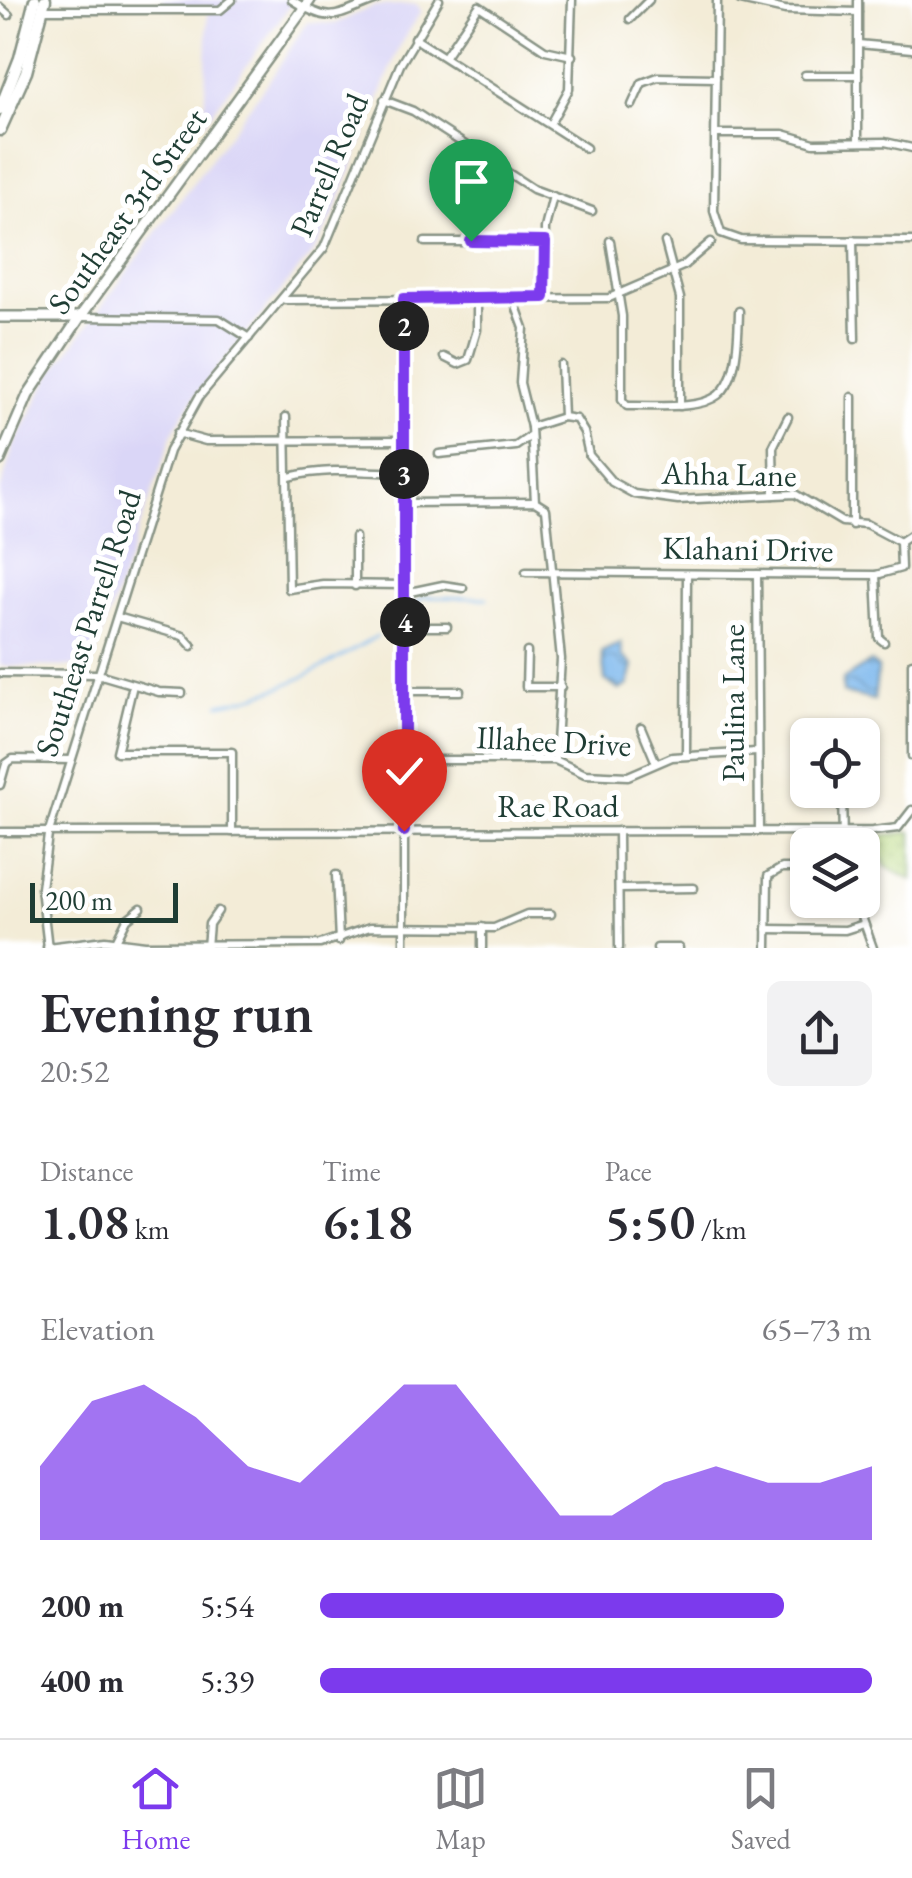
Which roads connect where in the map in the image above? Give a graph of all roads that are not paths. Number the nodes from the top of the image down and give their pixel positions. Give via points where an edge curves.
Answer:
1 (232, 0) edge
2 (292, 0) edge
3 (377, 0) edge
4 (426, 0) edge
5 (438, 0) edge
6 (572, 0) edge
7 (648, 0) edge
8 (717, 0) edge
9 (740, 0) edge
10 (858, 0) edge
11 (41, 3) edge
12 (307, 4) edge
13 (0, 7) edge
14 (858, 12) junction
15 (9, 15) dead end
16 (630, 19) dead end
17 (414, 38) junction
18 (858, 44) junction
19 (912, 49) edge
20 (445, 56) junction
21 (572, 56) junction
22 (859, 75) junction
23 (804, 76) dead end
24 (716, 78) junction
25 (384, 100) junction
26 (632, 105) dead end
27 (0, 109) edge
28 (550, 124) junction
29 (0, 130) edge
30 (716, 134) junction
31 (858, 142) junction
32 (586, 148) dead end
33 (912, 148) edge
34 (489, 161) junction
35 (552, 196) junction
36 (592, 210) dead end
37 (854, 240) junction
38 (912, 240) edge
39 (471, 241) junction
40 (610, 241) dead end
41 (426, 242) dead end
42 (545, 242) junction
43 (665, 242) dead end
44 (711, 242) dead end
45 (672, 272) junction
46 (617, 296) junction
47 (544, 297) junction
48 (478, 298) junction
49 (514, 298) junction
50 (404, 299) junction
51 (284, 300) junction
52 (739, 311) dead end
53 (0, 316) edge
54 (52, 317) junction
55 (80, 317) junction
56 (250, 338) junction
57 (855, 338) dead end
58 (65, 340) junction
59 (444, 357) dead end
60 (561, 365) dead end
61 (852, 397) dead end
62 (680, 406) junction
63 (286, 417) dead end
64 (563, 417) junction
65 (788, 417) dead end
66 (530, 427) junction
67 (177, 432) junction
68 (530, 436) junction
69 (286, 440) junction
70 (403, 440) junction
71 (439, 454) dead end
72 (0, 460) edge
73 (404, 473) junction
74 (289, 478) junction
75 (774, 496) junction
76 (535, 502) junction
77 (404, 503) junction
78 (852, 524) junction
79 (912, 534) edge
80 (355, 537) dead end
81 (900, 542) junction
82 (526, 572) dead end
83 (552, 573) junction
84 (687, 574) junction
85 (758, 574) junction
86 (876, 575) junction
87 (355, 586) junction
88 (463, 588) dead end
89 (404, 589) junction
90 (117, 617) junction
91 (447, 627) dead end
92 (405, 628) junction
93 (884, 642) dead end
94 (192, 646) dead end
95 (526, 652) dead end
96 (912, 664) edge
97 (0, 673) edge
98 (98, 674) junction
99 (133, 685) junction
100 (561, 687) junction
101 (405, 691) junction
102 (460, 691) dead end
103 (182, 692) dead end
104 (641, 727) dead end
105 (757, 752) junction
106 (686, 756) junction
107 (912, 756) edge
108 (71, 760) junction
109 (405, 760) junction
110 (555, 760) junction
111 (656, 763) junction
112 (0, 785) edge
113 (912, 810) edge
114 (49, 830) junction
115 (618, 830) junction
116 (760, 830) junction
117 (790, 830) edge
118 (880, 830) edge
119 (404, 831) junction
120 (0, 832) edge
121 (232, 832) junction
122 (790, 868) edge
123 (336, 875) dead end
124 (694, 888) dead end
125 (620, 889) junction
126 (141, 908) dead end
127 (218, 911) dead end
128 (551, 914) dead end
129 (862, 918) edge
130 (864, 924) junction
131 (482, 927) junction
132 (404, 928) junction
133 (767, 929) junction
134 (116, 941) junction
135 (338, 941) junction
136 (207, 946) edge
137 (48, 947) edge
138 (404, 948) edge
139 (482, 948) edge
140 (620, 948) edge
141 (656, 948) edge
142 (680, 948) edge
143 (766, 948) edge
144 (873, 948) edge

1 - 11 street via 215,10
2 - 12 street
3 - 12 street via 332,18
4 - 5 street
5 - 17 street, Parrell Road
6 - 21 street
7 - 16 street
8 - 24 street
9 - 14 street via 785,10
10 - 14 street
11 - 27 highway
11 - 29 highway via 23,79
12 - 55 main road, Southeast 3rd Street
13 - 15 street
14 - 18 street
17 - 20 street
17 - 25 street, Parrell Road
18 - 19 street
18 - 22 street
20 - 21 street via 479,6 545,50
20 - 28 street
21 - 28 street via 569,89
22 - 23 street
22 - 31 street
24 - 26 street via 658,77 642,83
24 - 30 street
25 - 34 street via 413,111
25 - 51 street, Parrell Road via 335,227
28 - 32 street
30 - 31 street
30 - 37 street via 714,212 721,233 741,240
31 - 33 street
34 - 35 street
34 - 39 street via 474,192
35 - 36 street
35 - 42 street
37 - 38 street
37 - 57 street
39 - 41 street
39 - 42 street
40 - 46 street
42 - 47 street
43 - 45 street
44 - 45 street
45 - 46 street
45 - 62 street via 680,298
46 - 47 street
46 - 62 street via 623,404
47 - 49 street
48 - 49 street
48 - 50 street
48 - 59 street via 468,360 458,364
49 - 66 street via 524,328 520,383
50 - 51 street
50 - 70 street
51 - 56 street, Parrell Road
52 - 62 street via 736,368 727,387 712,401
53 - 54 main road
54 - 55 main road
54 - 58 main road
55 - 56 street via 218,319
55 - 58 main road, Southeast 3rd Street
56 - 67 street, Southeast Parrell Road
58 - 72 main road, Southeast 3rd Street via 28,395
60 - 64 street
61 - 78 street
63 - 69 street
64 - 66 street
64 - 75 street, Ahha Lane via 580,424 589,455 612,482 634,494 678,500
65 - 75 street via 771,456
66 - 68 street
67 - 69 street via 206,441
67 - 90 street, Southeast Parrell Road
68 - 71 street via 516,446
68 - 76 street
69 - 70 street
69 - 74 street
70 - 73 street
73 - 74 street via 345,470
73 - 77 street
74 - 87 street via 289,589
75 - 78 street, Ahha Lane via 803,496
76 - 77 street
76 - 83 street via 544,506
77 - 89 street
78 - 81 street, Ahha Lane
79 - 81 street, Klahani Drive
80 - 87 street
81 - 86 street, Klahani Drive via 901,568
82 - 83 street, Klahani Drive
83 - 84 street, Klahani Drive
83 - 100 street
84 - 85 street, Klahani Drive
84 - 106 street
85 - 86 street, Klahani Drive
85 - 105 street, Paulina Lane
86 - 93 street
87 - 89 street
88 - 89 street
89 - 92 street
90 - 94 street via 183,636
90 - 98 street, Southeast Parrell Road
91 - 92 street
92 - 101 street
95 - 100 street via 526,688
96 - 107 street
97 - 98 street
98 - 99 street
98 - 108 street, Southeast Parrell Road
99 - 103 street
99 - 121 street via 117,752 232,752
100 - 110 street
101 - 102 street
101 - 109 street
104 - 111 street
105 - 106 street, Illahee Drive
105 - 116 street, Paulina Lane
106 - 111 street, Illahee Drive
108 - 112 street via 13,758
108 - 114 street, Southeast Parrell Road
109 - 110 street, Illahee Drive
109 - 119 street
110 - 111 street, Illahee Drive via 585,774 628,776
113 - 118 street, Rae Road via 903,825
114 - 120 street, Rae Road
114 - 121 street, Rae Road
114 - 137 street, Southeast Parrell Road via 41,888
115 - 116 street, Rae Road
115 - 119 street, Rae Road
115 - 125 street
116 - 117 street, Rae Road
119 - 121 street, Rae Road
119 - 132 street
122 - 133 street via 768,876
123 - 135 street
124 - 125 street
125 - 140 street
126 - 134 street
127 - 136 street
128 - 131 street
129 - 130 street
130 - 133 street via 845,930
130 - 144 street
131 - 132 street
131 - 139 street
132 - 135 street via 358,929
132 - 138 street
133 - 143 street
134 - 136 street
134 - 137 street
135 - 136 street
141 - 142 street

